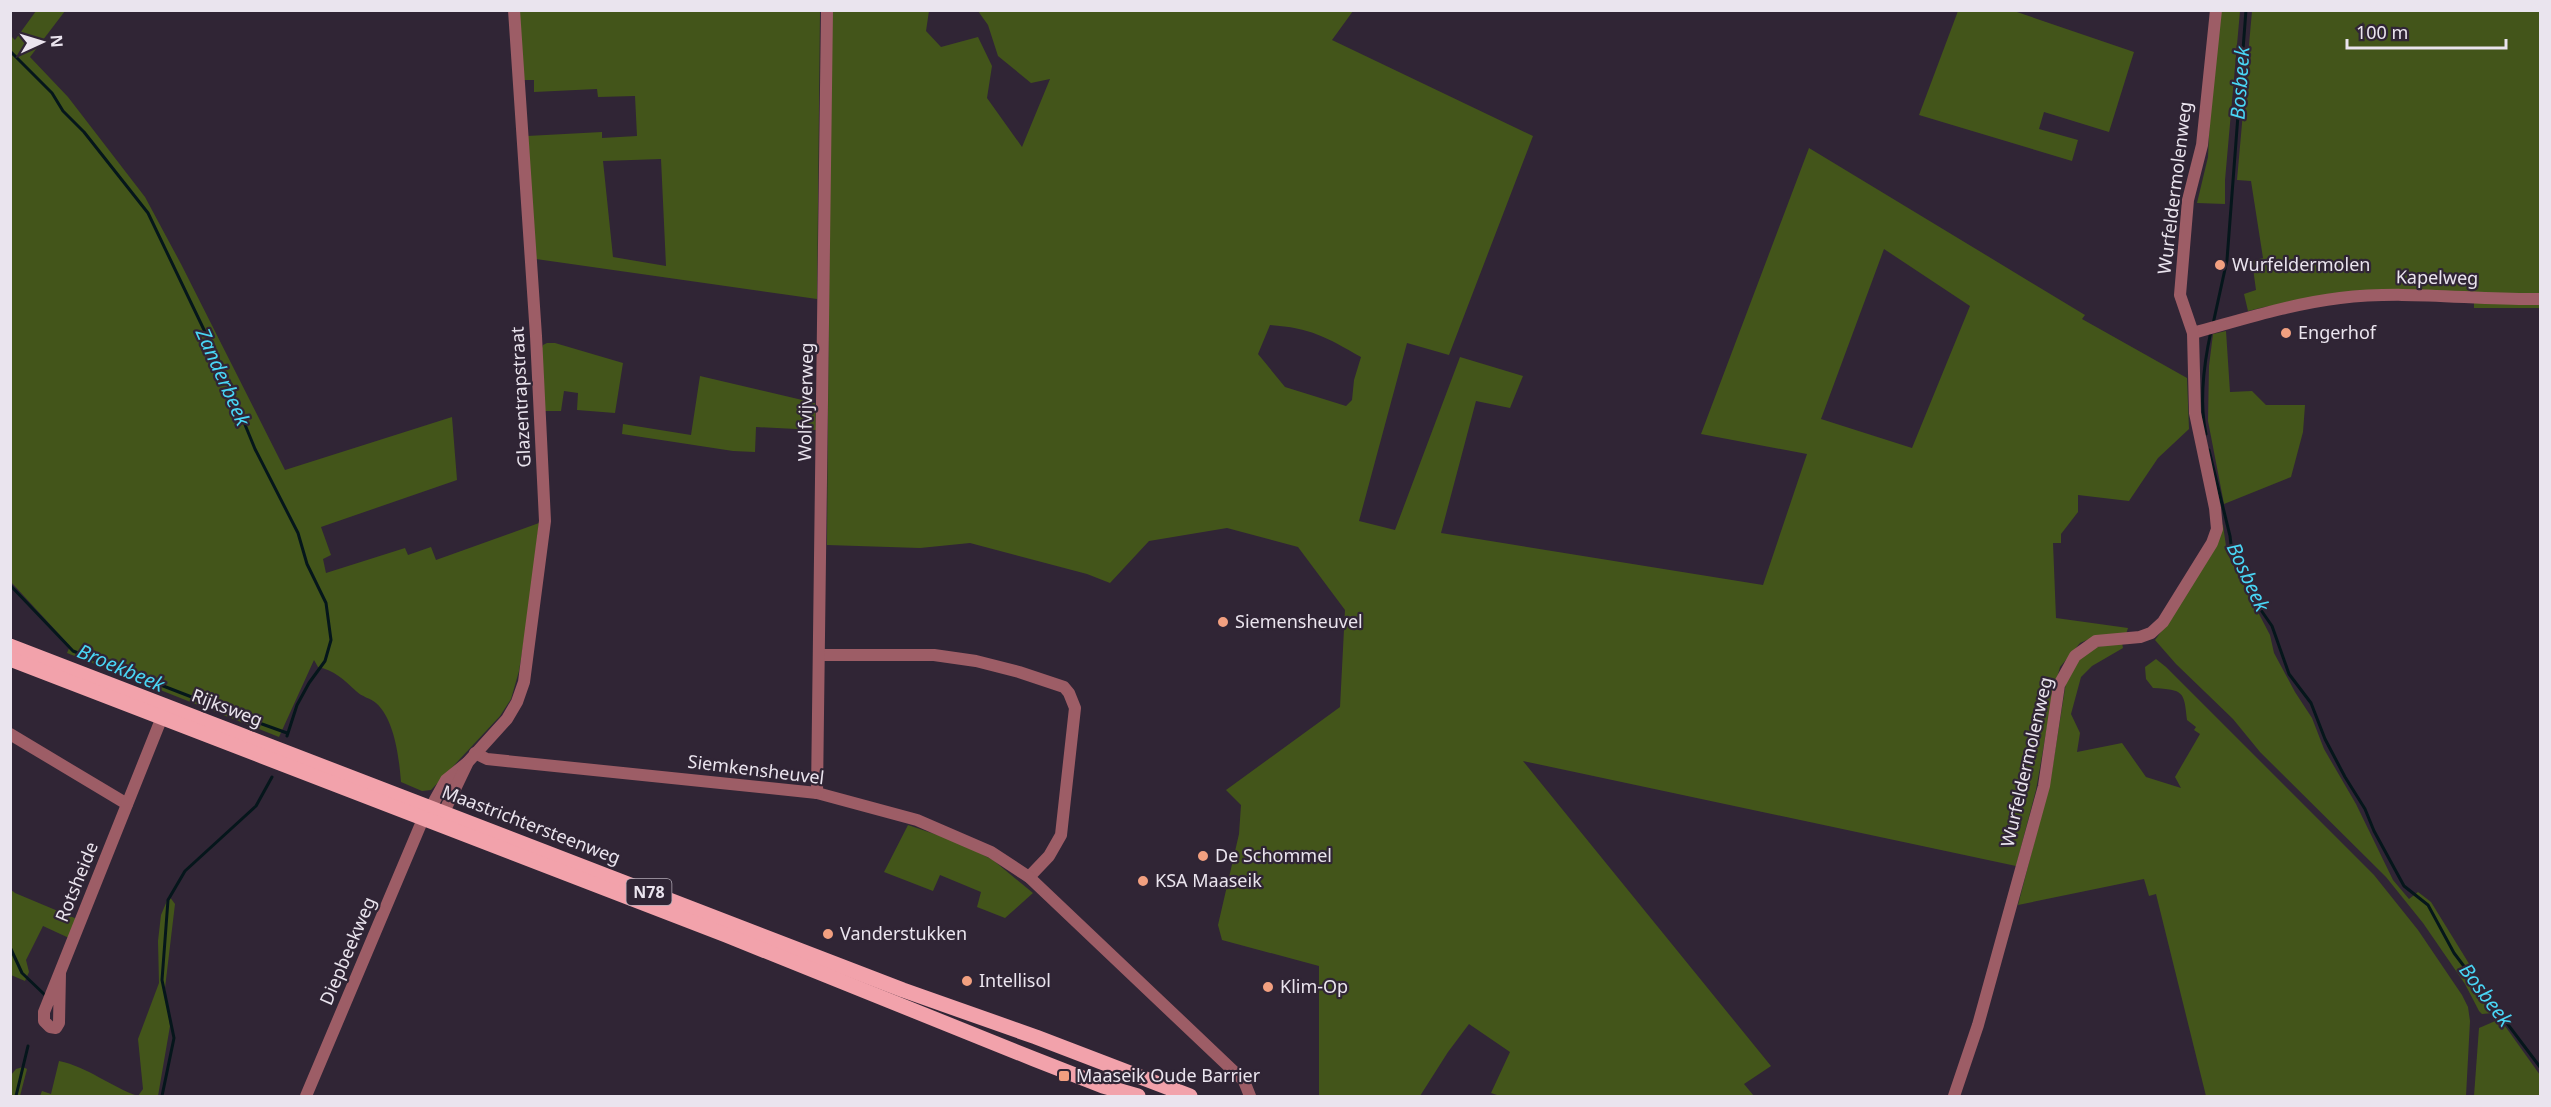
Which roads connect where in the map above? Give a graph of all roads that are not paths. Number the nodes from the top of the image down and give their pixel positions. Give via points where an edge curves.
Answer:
1 (514, 10) edge
2 (827, 10) edge
3 (2216, 10) edge
4 (2541, 298) edge
5 (2193, 333) junction
6 (10, 646) edge
7 (820, 655) junction
8 (10, 658) edge
9 (162, 717) junction
10 (10, 734) edge
11 (472, 758) junction
12 (817, 793) junction
13 (393, 800) junction
14 (128, 804) junction
15 (433, 813) junction
16 (1029, 877) junction
17 (60, 973) dead end
18 (1050, 1043) junction
19 (1034, 1059) junction
20 (306, 1096) edge
21 (1137, 1096) edge
22 (1190, 1096) edge
23 (1250, 1096) edge
24 (1954, 1096) edge

1 - 11 street, Glazentrapstraat via 545,521 524,682 507,719
2 - 7 street, Wolfvijverweg
3 - 5 street, Wurfeldermolenweg via 2202,145 2188,200 2181,273 2180,295
4 - 5 street, Kapelweg via 2339,298
5 - 24 street, Wurfeldermolenweg via 2195,413 2217,529 2163,622 2140,637 2096,641 2075,656 2059,685 2044,786 1976,1033
6 - 13 main road, Rijksweg / N78
7 - 12 street, Wolfvijverweg
7 - 16 street via 934,655 976,661 1064,687 1070,693 1076,708 1061,835 1049,856
8 - 9 main road, Rijksweg / N78
9 - 13 main road, Rijksweg / N78
9 - 14 street, Rotsheide
10 - 14 street
11 - 12 street, Siemkensheuvel
11 - 15 street, Glazentrapstraat
12 - 16 street, Siemkensheuvel via 917,820 991,852
13 - 15 main road, Maastrichtersteenweg / N78
14 - 17 street, Rotsheide
15 - 18 main road, Maastrichtersteenweg / N78
15 - 19 main road, Maastrichtersteenweg / N78
15 - 20 street, Diepbeekweg
16 - 23 street, Siemkensheuvel via 1244,1081
18 - 19 main road via 1037,1046
18 - 22 main road, Maastrichtersteenweg / N78
19 - 21 main road, Maastrichtersteenweg / N78

